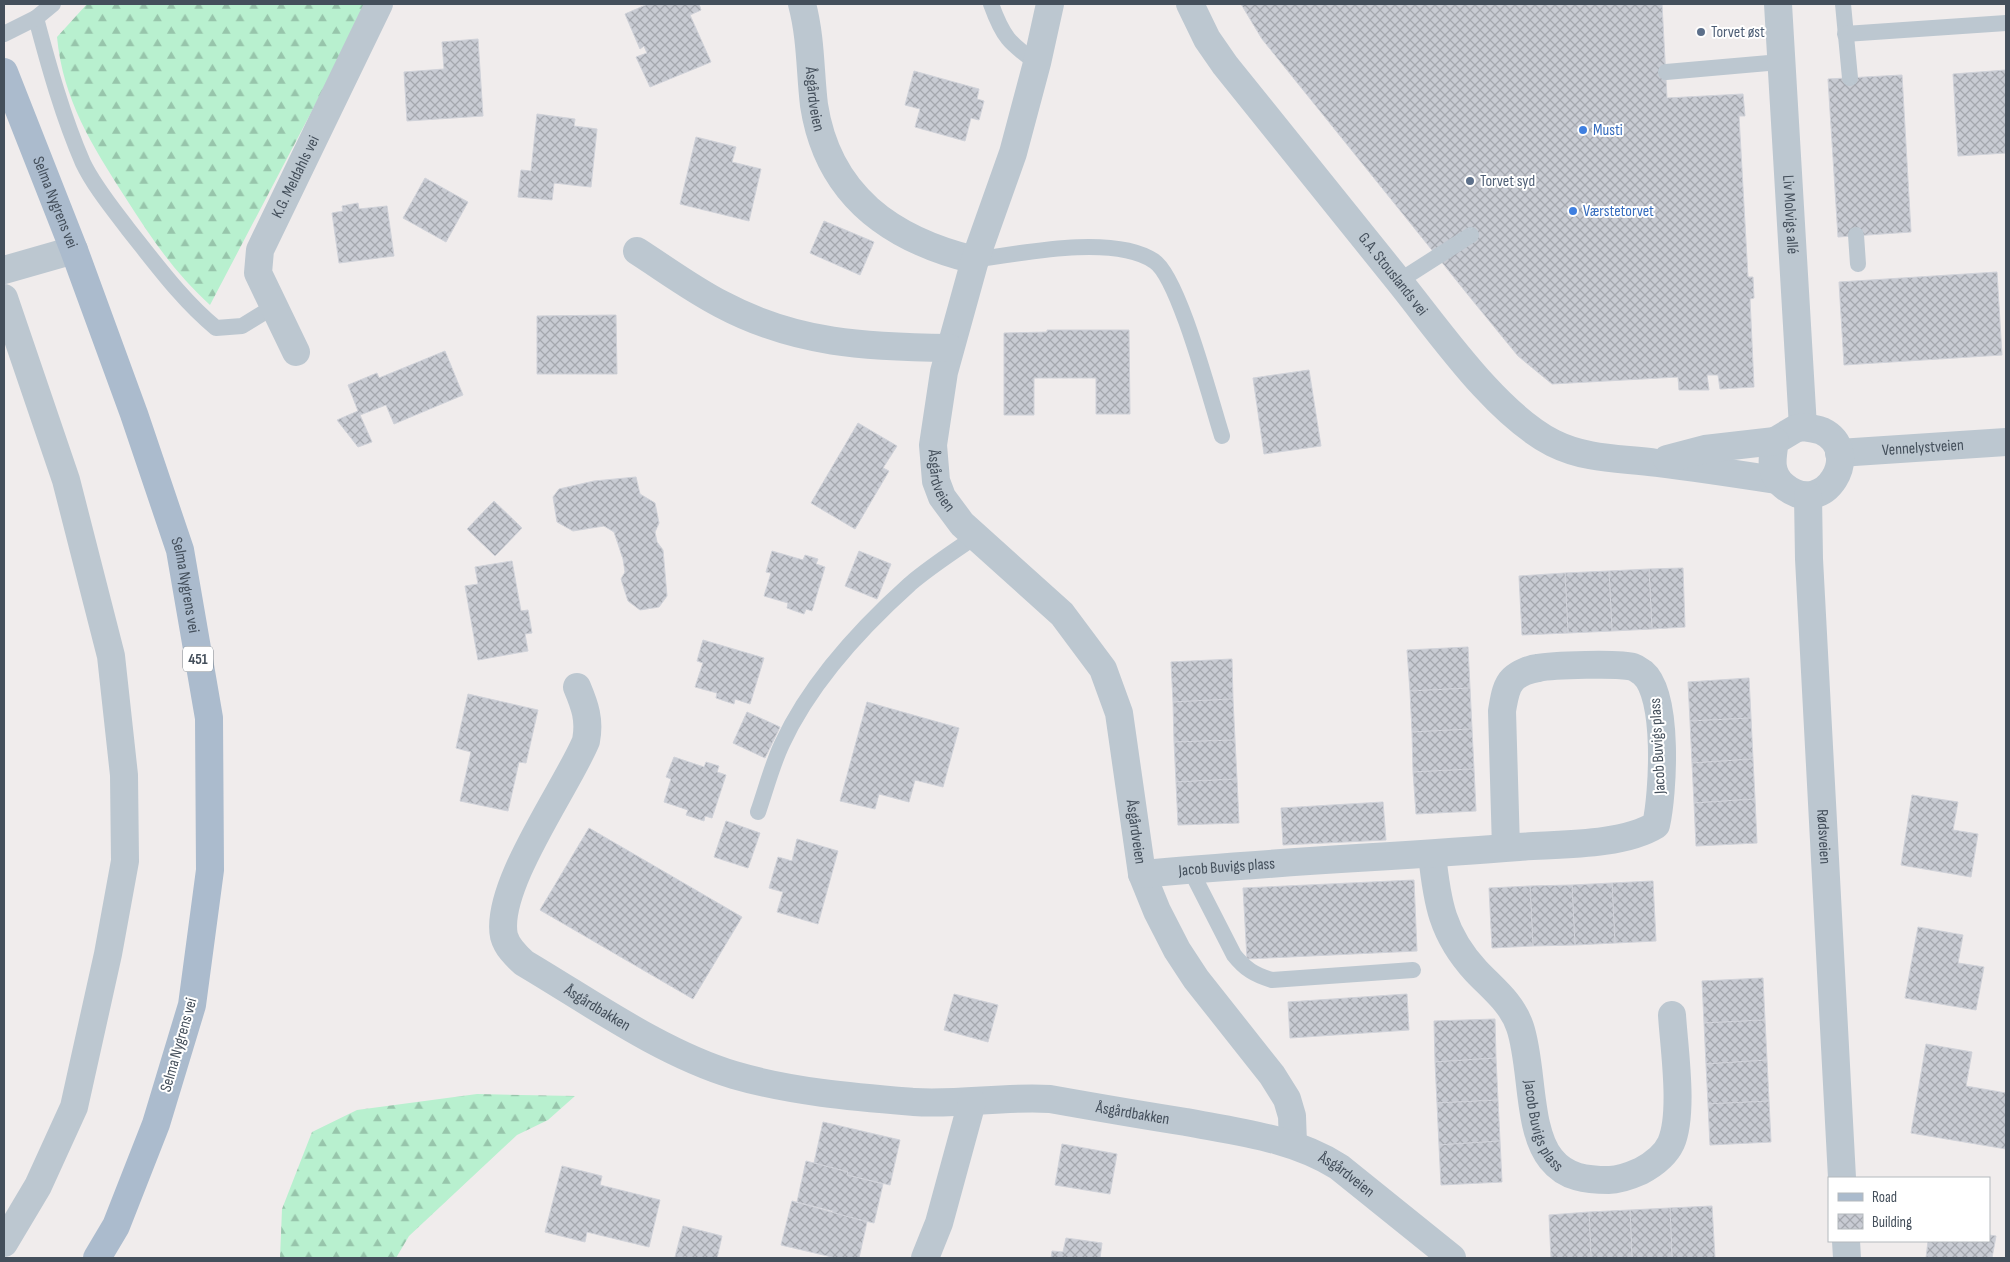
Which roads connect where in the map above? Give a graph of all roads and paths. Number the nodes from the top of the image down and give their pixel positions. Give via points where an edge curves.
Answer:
1 (53, 4) edge
2 (379, 4) edge
3 (802, 4) edge
4 (991, 4) edge
5 (1050, 4) edge
6 (1190, 4) edge
7 (1778, 4) edge
8 (1843, 4) edge
9 (36, 18) junction
10 (2006, 23) edge
11 (4, 34) edge
12 (1845, 34) junction
13 (1781, 62) junction
14 (1038, 63) junction
15 (4, 72) edge
16 (1666, 72) dead end
17 (1850, 78) dead end
18 (1856, 234) dead end
19 (1471, 235) dead end
20 (74, 250) junction
21 (637, 251) dead end
22 (975, 260) junction
23 (1858, 264) dead end
24 (4, 270) edge
25 (1399, 281) junction
26 (4, 298) edge
27 (273, 307) junction
28 (950, 348) junction
29 (296, 352) dead end
30 (1803, 427) junction
31 (1222, 436) dead end
32 (1776, 441) junction
33 (2006, 442) edge
34 (1839, 453) junction
35 (1654, 462) junction
36 (1776, 480) junction
37 (1808, 496) junction
38 (975, 537) junction
39 (577, 687) dead end
40 (758, 812) dead end
41 (1506, 848) junction
42 (1432, 854) junction
43 (1190, 869) junction
44 (1142, 874) junction
45 (1413, 970) dead end
46 (1672, 1015) dead end
47 (972, 1102) junction
48 (1293, 1144) junction
49 (1842, 1177) edge
50 (1846, 1242) edge
51 (4, 1243) edge
52 (97, 1258) edge
53 (925, 1258) edge
54 (1452, 1258) edge
55 (1847, 1258) edge

1 - 9 lane
2 - 27 street, K.G. Meldahls vei via 260,250 258,273
3 - 22 street, Åsgårdveien via 810,45 814,105 831,163 865,208 887,225 948,253
4 - 14 lane via 1000,28 1012,45
5 - 14 street, Åsgårdveien
6 - 25 street, G.A. Stouslands vei via 1207,39 1225,65
7 - 13 street, Liv Molvigs allé
8 - 12 lane
9 - 11 lane
9 - 27 lane via 84,164 114,210 170,282 197,313 216,328 242,326
10 - 12 lane
12 - 17 lane
13 - 16 lane
13 - 30 street, Liv Molvigs allé
14 - 22 street, Åsgårdveien via 1014,153
15 - 20 main road, Selma Nygrens vei / 451
18 - 23 lane
19 - 25 lane
20 - 24 street
20 - 52 main road, Selma Nygrens vei / 451 via 180,550 209,718 210,870 192,1005 156,1124 116,1226
21 - 28 street via 721,304 760,322 834,342 870,347
22 - 28 street, Åsgårdveien
22 - 31 lane, Åsgårdveien via 1066,247 1109,248 1154,260 1164,269 1180,302
25 - 35 street, G.A. Stouslands vei via 1491,393 1522,425 1580,454
26 - 51 street via 66,480 111,656 124,775 125,861 74,1107 38,1186
27 - 29 street, K.G. Meldahls vei
28 - 38 street, Åsgårdveien via 937,409 933,465 942,497
30 - 32 street
30 - 34 street via 1828,435
32 - 35 street, G.A. Stouslands vei via 1706,449
32 - 36 street via 1771,462
33 - 34 street, Vennelystveien
34 - 37 street via 1836,478 1831,485
35 - 36 street, G.A. Stouslands vei
36 - 37 street via 1791,492
37 - 49 street, Rødsveien
38 - 40 lane via 912,583 835,664 801,710 782,744
38 - 44 street, Åsgårdveien via 1062,614 1103,669 1119,713
39 - 47 street, Åsgårdbakken via 586,707 589,725 586,741 542,822 508,900 503,918 504,936 511,951 524,963 642,1033 694,1060 733,1075 810,1091 916,1102
41 - 41 street, Jacob Buvigs plass via 1502,711 1506,692 1514,678 1539,668 1619,665 1633,667 1644,674 1655,692 1658,705 1662,773 1656,825 1641,834 1622,838
41 - 42 street, Jacob Buvigs plass
42 - 43 street, Jacob Buvigs plass
42 - 46 street, Jacob Buvigs plass via 1443,922 1451,939 1500,994 1520,1026 1538,1134 1551,1159 1562,1169 1576,1177 1613,1180 1633,1175 1664,1155 1671,1143 1677,1113
43 - 44 street, Jacob Buvigs plass
43 - 45 lane via 1234,955 1244,968 1257,976 1272,980
44 - 48 street, Åsgårdveien via 1177,950 1287,1099 1292,1116
47 - 48 street, Åsgårdbakken via 1007,1098 1050,1099 1233,1130
47 - 53 street via 939,1223
48 - 54 street, Åsgårdveien via 1339,1168
50 - 55 street

